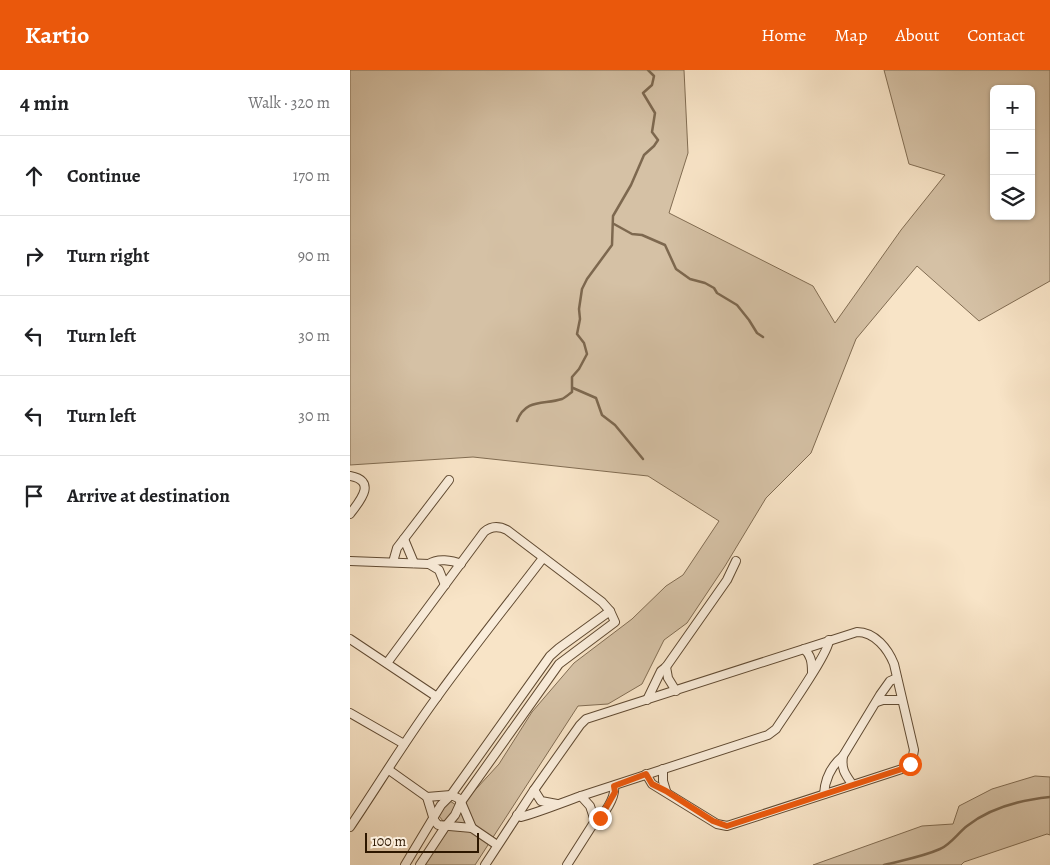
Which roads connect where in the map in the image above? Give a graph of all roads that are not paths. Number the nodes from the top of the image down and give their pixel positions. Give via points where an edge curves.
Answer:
1 (350, 476) edge
2 (449, 480) dead end
3 (350, 514) edge
4 (404, 539) junction
5 (543, 558) junction
6 (350, 561) edge
7 (736, 561) dead end
8 (393, 562) junction
9 (414, 563) junction
10 (429, 564) junction
11 (461, 564) junction
12 (445, 585) junction
13 (610, 611) junction
14 (350, 639) edge
15 (830, 640) junction
16 (804, 648) junction
17 (387, 664) junction
18 (666, 667) junction
19 (812, 672) junction
20 (897, 678) junction
21 (676, 691) junction
22 (437, 697) junction
23 (647, 700) junction
24 (902, 700) junction
25 (878, 702) junction
26 (350, 713) edge
27 (404, 744) junction
28 (843, 756) junction
29 (663, 769) junction
30 (389, 770) junction
31 (646, 774) junction
32 (852, 784) junction
33 (614, 786) junction
34 (534, 790) junction
35 (666, 791) junction
36 (824, 794) junction
37 (451, 795) junction
38 (581, 796) junction
39 (427, 797) junction
40 (461, 802) junction
41 (557, 804) junction
42 (516, 815) junction
43 (434, 820) junction
44 (595, 822) junction
45 (445, 826) junction
46 (350, 827) edge
47 (472, 828) junction
48 (498, 845) junction
49 (405, 865) edge
50 (420, 865) edge
51 (485, 865) edge
52 (567, 865) edge

1 - 3 street via 360,480 365,489 365,495
2 - 4 street
4 - 8 street
4 - 9 street
5 - 11 street via 507,530 497,527 484,532
5 - 13 street
5 - 22 street
6 - 8 street
7 - 18 street via 727,580
8 - 9 street
9 - 10 street
10 - 11 street via 433,561 454,561
10 - 12 street via 439,570
11 - 12 street
12 - 17 street
13 - 37 street via 550,656
13 - 40 street via 615,622 559,664
14 - 17 street
15 - 16 street
15 - 19 street via 830,646
15 - 20 street via 857,632 871,634 889,653
16 - 19 street via 812,660
16 - 21 street
17 - 22 street
18 - 21 street
18 - 23 street
19 - 29 street via 776,729 768,735
20 - 24 street
20 - 25 street via 890,681
21 - 23 street
22 - 27 street
23 - 34 street via 586,720
24 - 25 street
24 - 32 street via 914,750 912,761 905,768
25 - 28 street
26 - 27 street
27 - 30 street
28 - 32 street via 843,772
28 - 36 street via 825,780
29 - 31 street
29 - 35 street
30 - 39 street
30 - 46 street
31 - 33 street
31 - 35 street via 652,784
32 - 36 street
33 - 38 street
33 - 44 street via 615,792
34 - 41 street via 541,801
34 - 42 street
35 - 36 street via 713,821 727,826
37 - 39 street
37 - 40 street
37 - 43 street
38 - 41 street
38 - 44 street via 590,806
39 - 43 street
40 - 45 street
40 - 47 street
41 - 42 street via 521,817
42 - 48 street
43 - 45 street
43 - 49 street
44 - 52 street
45 - 47 street
45 - 50 street
47 - 48 street
48 - 51 street

